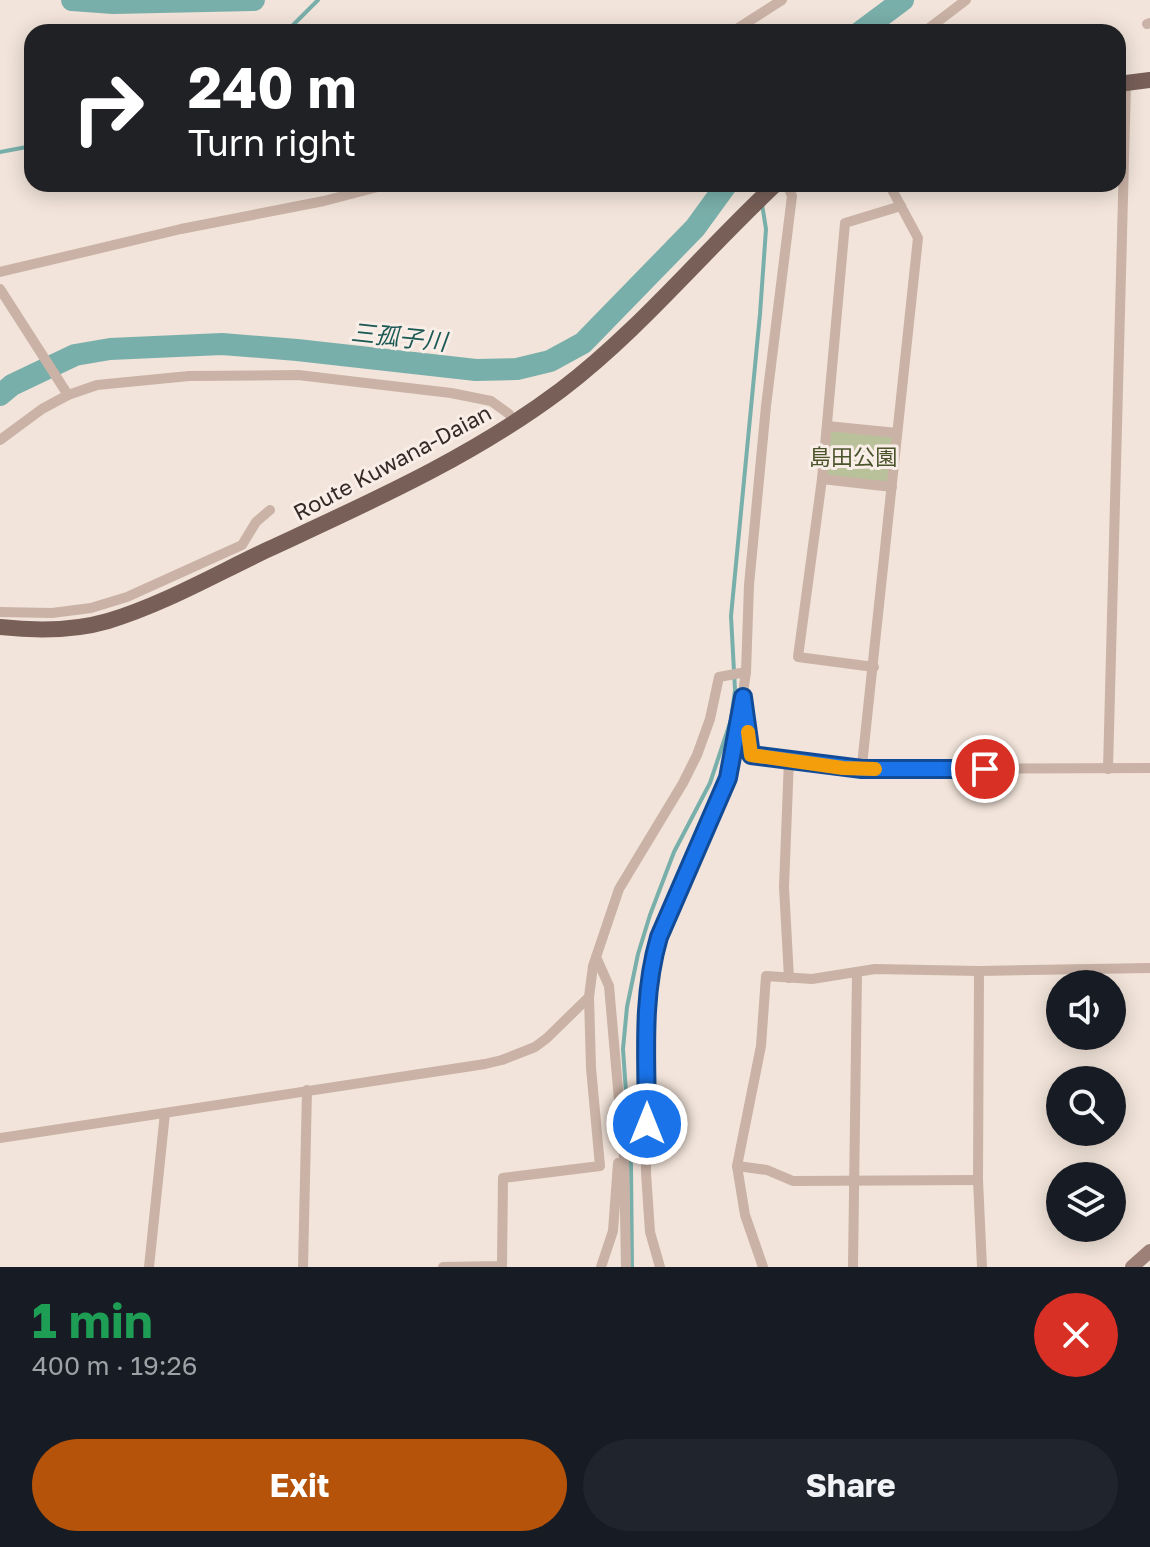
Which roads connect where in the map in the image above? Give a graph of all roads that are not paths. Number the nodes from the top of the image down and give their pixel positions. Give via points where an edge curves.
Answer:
1 (782, 0) edge
2 (966, 0) edge
3 (744, 24) edge
4 (934, 24) edge
5 (1150, 80) edge
6 (1126, 83) edge
7 (358, 192) edge
8 (768, 192) edge
9 (790, 192) edge
10 (893, 192) edge
11 (1120, 192) edge
12 (901, 206) junction
13 (0, 272) edge
14 (0, 289) edge
15 (67, 392) junction
16 (514, 423) junction
17 (827, 426) junction
18 (897, 433) junction
19 (0, 440) edge
20 (822, 479) junction
21 (892, 487) junction
22 (270, 510) dead end
23 (0, 612) edge
24 (0, 627) edge
25 (874, 667) junction
26 (743, 673) junction
27 (743, 697) junction
28 (789, 759) junction
29 (862, 765) dead end
30 (1150, 768) edge
31 (1108, 769) junction
32 (596, 957) junction
33 (1150, 968) edge
34 (979, 971) junction
35 (857, 972) junction
36 (789, 978) junction
37 (589, 997) junction
38 (307, 1090) junction
39 (165, 1113) junction
40 (620, 1114) junction
41 (0, 1138) edge
42 (737, 1166) junction
43 (978, 1180) junction
44 (852, 1181) junction
45 (1150, 1251) edge
46 (149, 1267) edge
47 (303, 1267) edge
48 (443, 1267) edge
49 (502, 1267) edge
50 (601, 1267) edge
51 (626, 1267) edge
52 (660, 1267) edge
53 (763, 1267) edge
54 (853, 1267) edge
55 (982, 1267) edge
56 (1132, 1267) edge

1 - 3 street
2 - 4 street
5 - 6 main road
7 - 13 street
8 - 16 main road, Route Kuwana-Daian via 617,343
9 - 26 street
10 - 12 street
11 - 31 street
12 - 17 street via 845,223
12 - 18 street via 918,238
14 - 15 street
15 - 16 street via 164,378 298,375 491,401
15 - 19 street
16 - 24 main road, Route Kuwana-Daian via 381,497 151,605 74,628
17 - 18 street
17 - 20 street
18 - 21 street
20 - 21 street
20 - 25 street via 798,657
21 - 25 street
22 - 23 street via 242,545 127,597 52,613
25 - 29 street
26 - 27 street
26 - 32 street via 719,677 697,755 619,889
27 - 28 street via 751,755
27 - 52 street via 728,778 651,963 646,1173 650,1232
28 - 31 street via 862,769
28 - 36 street via 784,887
30 - 31 street
32 - 37 street
32 - 40 street via 609,986
33 - 34 street
34 - 35 street
34 - 43 street
35 - 36 street
35 - 44 street
36 - 42 street via 766,976 761,1046
37 - 38 street via 547,1038 502,1060
37 - 49 street via 600,1166 503,1178
38 - 39 street
38 - 47 street
39 - 41 street
39 - 46 street
40 - 50 street via 614,1226
40 - 51 street
42 - 44 street via 793,1181
42 - 53 street via 745,1215
43 - 44 street
43 - 55 street
44 - 54 street
45 - 56 street
48 - 49 street

